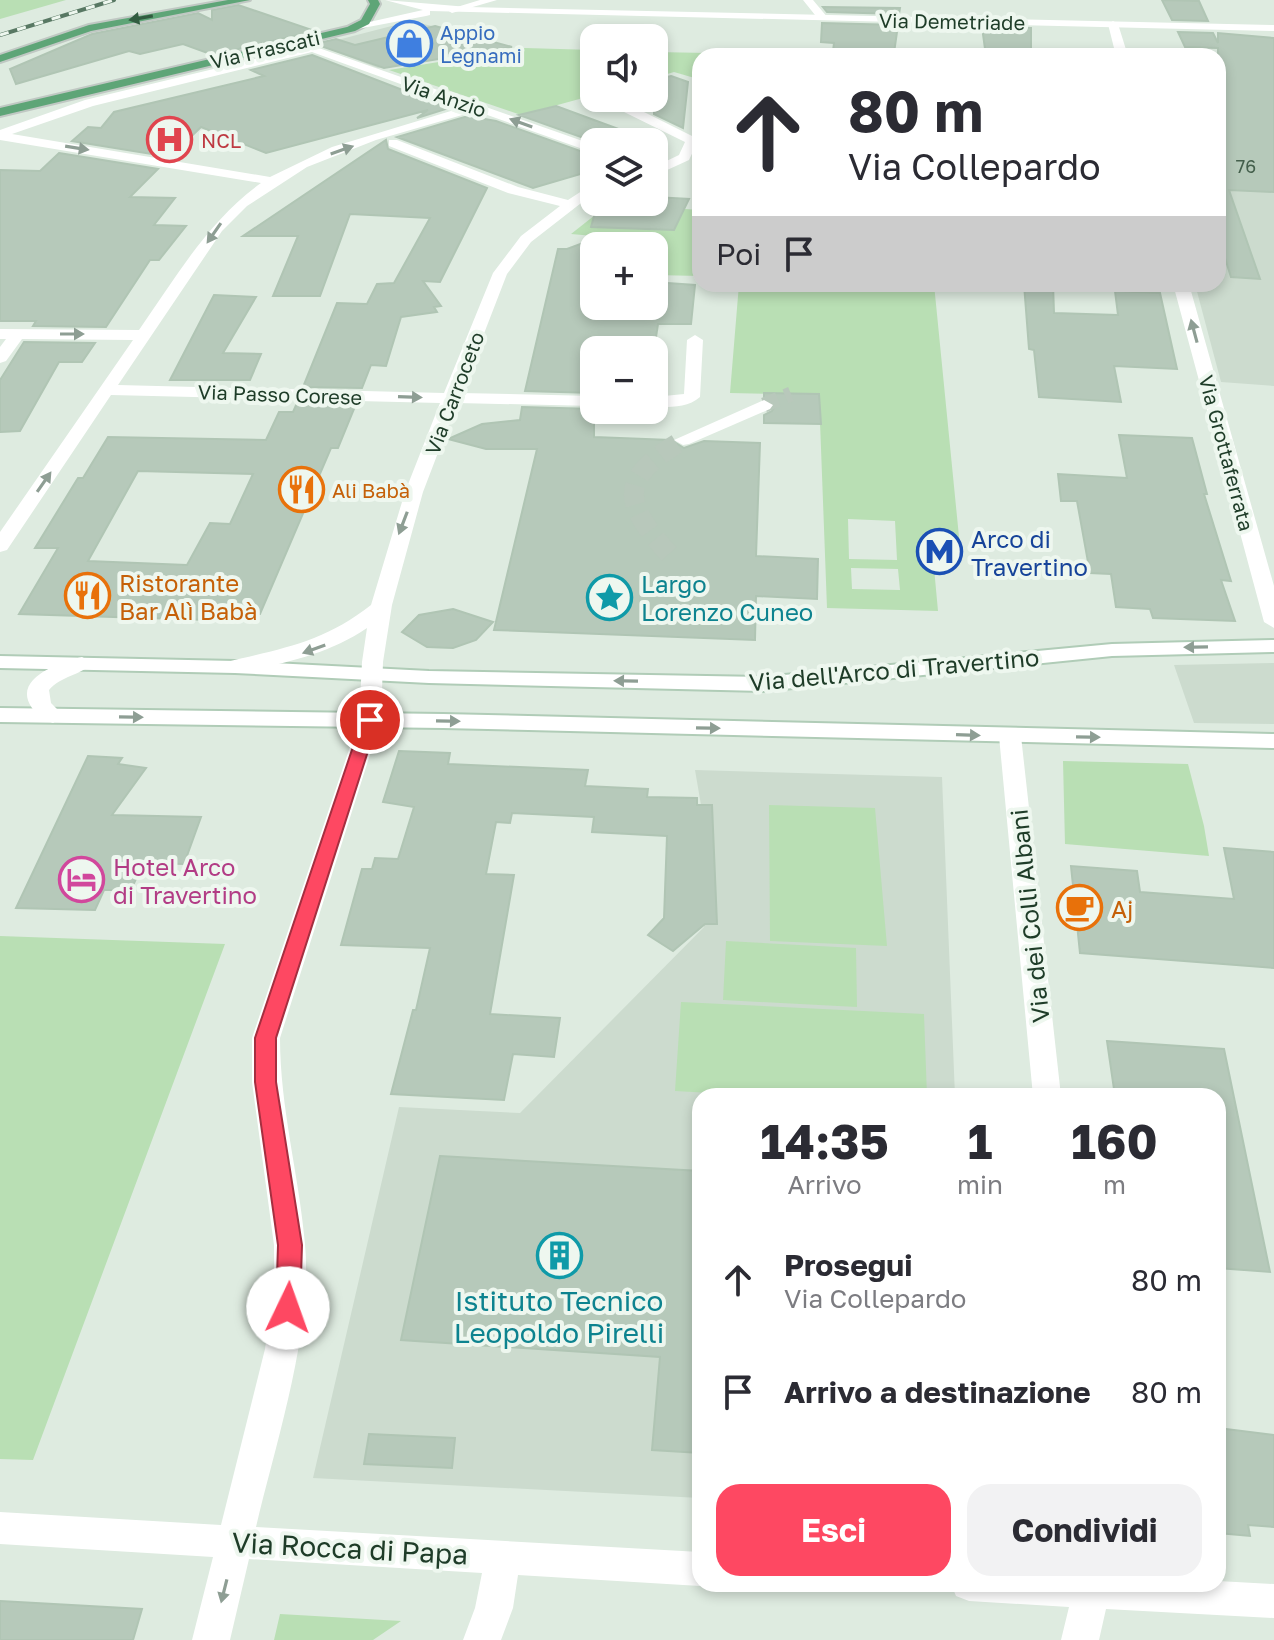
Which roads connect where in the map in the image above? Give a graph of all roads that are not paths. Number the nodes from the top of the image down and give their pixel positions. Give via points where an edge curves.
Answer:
1 (245, 0) edge
2 (373, 0) edge
3 (390, 0) edge
4 (492, 0) edge
5 (808, 0) edge
6 (452, 10) junction
7 (823, 18) junction
8 (1113, 24) junction
9 (1274, 28) edge
10 (351, 29) junction
11 (62, 36) junction
12 (295, 43) junction
13 (1120, 48) edge
14 (312, 49) junction
15 (0, 59) edge
16 (0, 74) edge
17 (139, 78) junction
18 (156, 86) junction
19 (476, 107) junction
20 (0, 110) edge
21 (635, 112) edge
22 (0, 135) edge
23 (393, 143) dead end
24 (580, 144) edge
25 (687, 147) junction
26 (668, 150) edge
27 (668, 164) edge
28 (271, 181) junction
29 (580, 198) edge
30 (580, 202) edge
31 (571, 205) junction
32 (1183, 292) edge
33 (8, 334) edge
34 (145, 335) junction
35 (695, 340) dead end
36 (0, 358) edge
37 (108, 390) junction
38 (452, 398) junction
39 (580, 401) edge
40 (668, 402) edge
41 (764, 405) tunnel mouth
42 (683, 440) tunnel mouth
43 (0, 546) edge
44 (380, 608) junction
45 (1274, 622) edge
46 (1274, 646) edge
47 (0, 662) edge
48 (82, 663) junction
49 (235, 667) junction
50 (370, 674) junction
51 (0, 715) edge
52 (53, 716) junction
53 (370, 720) junction
54 (1010, 736) junction
55 (1274, 741) edge
56 (1046, 1088) edge
57 (0, 1528) edge
58 (236, 1542) junction
59 (503, 1556) junction
60 (692, 1568) edge
61 (1092, 1592) edge
62 (1158, 1592) edge
63 (1274, 1601) edge
64 (211, 1640) edge
65 (482, 1640) edge
66 (1080, 1640) edge

1 -> 11 main road
2 - 10 main road, Via Frascati via 369,18
3 - 6 street, Via Demetriade
4 - 6 street
5 - 7 street
6 - 7 street, Via Demetriade
6 - 10 street
7 - 8 street, Via Demetriade
8 - 9 street, Via Demetriade
8 - 13 street
10 - 12 main road, Via Frascati
11 - 15 main road
11 - 16 main road
12 - 14 street, Via Anzio
12 - 17 main road, Via Frascati
14 - 18 street, Via Frascati
14 - 19 street, Via Anzio
17 - 18 street
17 - 20 main road, Via Frascati
18 - 22 street, Via Frascati via 64,110
24 -> 19 street, Via Anzio
28 -> 19 street via 327,155
21 - 25 street via 689,137 692,143
22 -> 28 street
23 - 31 street via 513,190
25 - 26 street
25 - 27 street via 684,157
28 -> 34 street via 226,218
29 - 31 street, Via Carroceto
30 - 31 street, Via Carroceto
31 - 38 street, Via Carroceto via 526,239 500,273
45 -> 32 street, Via Grottaferrata
33 -> 34 street
33 - 36 street
34 - 37 street
35 - 40 street via 692,397
37 -> 38 street, Via Passo Corese
43 -> 37 street
38 - 39 street, Via Passo Corese
38 -> 44 street, Via Carroceto via 394,547
41 - 42 street
44 -> 49 street via 323,647
44 - 50 street, Via Carroceto
46 -> 50 street, Via dell'Arco di Travertino via 1006,658 782,684
47 - 48 street, Via dell'Arco di Travertino
48 - 49 street, Via dell'Arco di Travertino
48 - 52 street, Via dell'Arco di Travertino via 61,669 41,684 40,704
49 - 50 street, Via dell'Arco di Travertino
50 - 53 street
51 - 52 street, Via dell'Arco di Travertino
52 -> 53 street, Via dell'Arco di Travertino
53 -> 54 street, Via dell'Arco di Travertino
53 - 58 street via 268,1025 266,1082 289,1230 290,1287 281,1349
54 -> 55 street, Via dell'Arco di Travertino
54 - 56 street, Via dei Colli Albani
57 - 58 street, Via Rocca di Papa
58 - 59 street, Via Rocca di Papa
58 -> 64 street
59 - 60 street, Via Rocca di Papa
59 - 65 street
61 - 66 street
62 - 63 street

